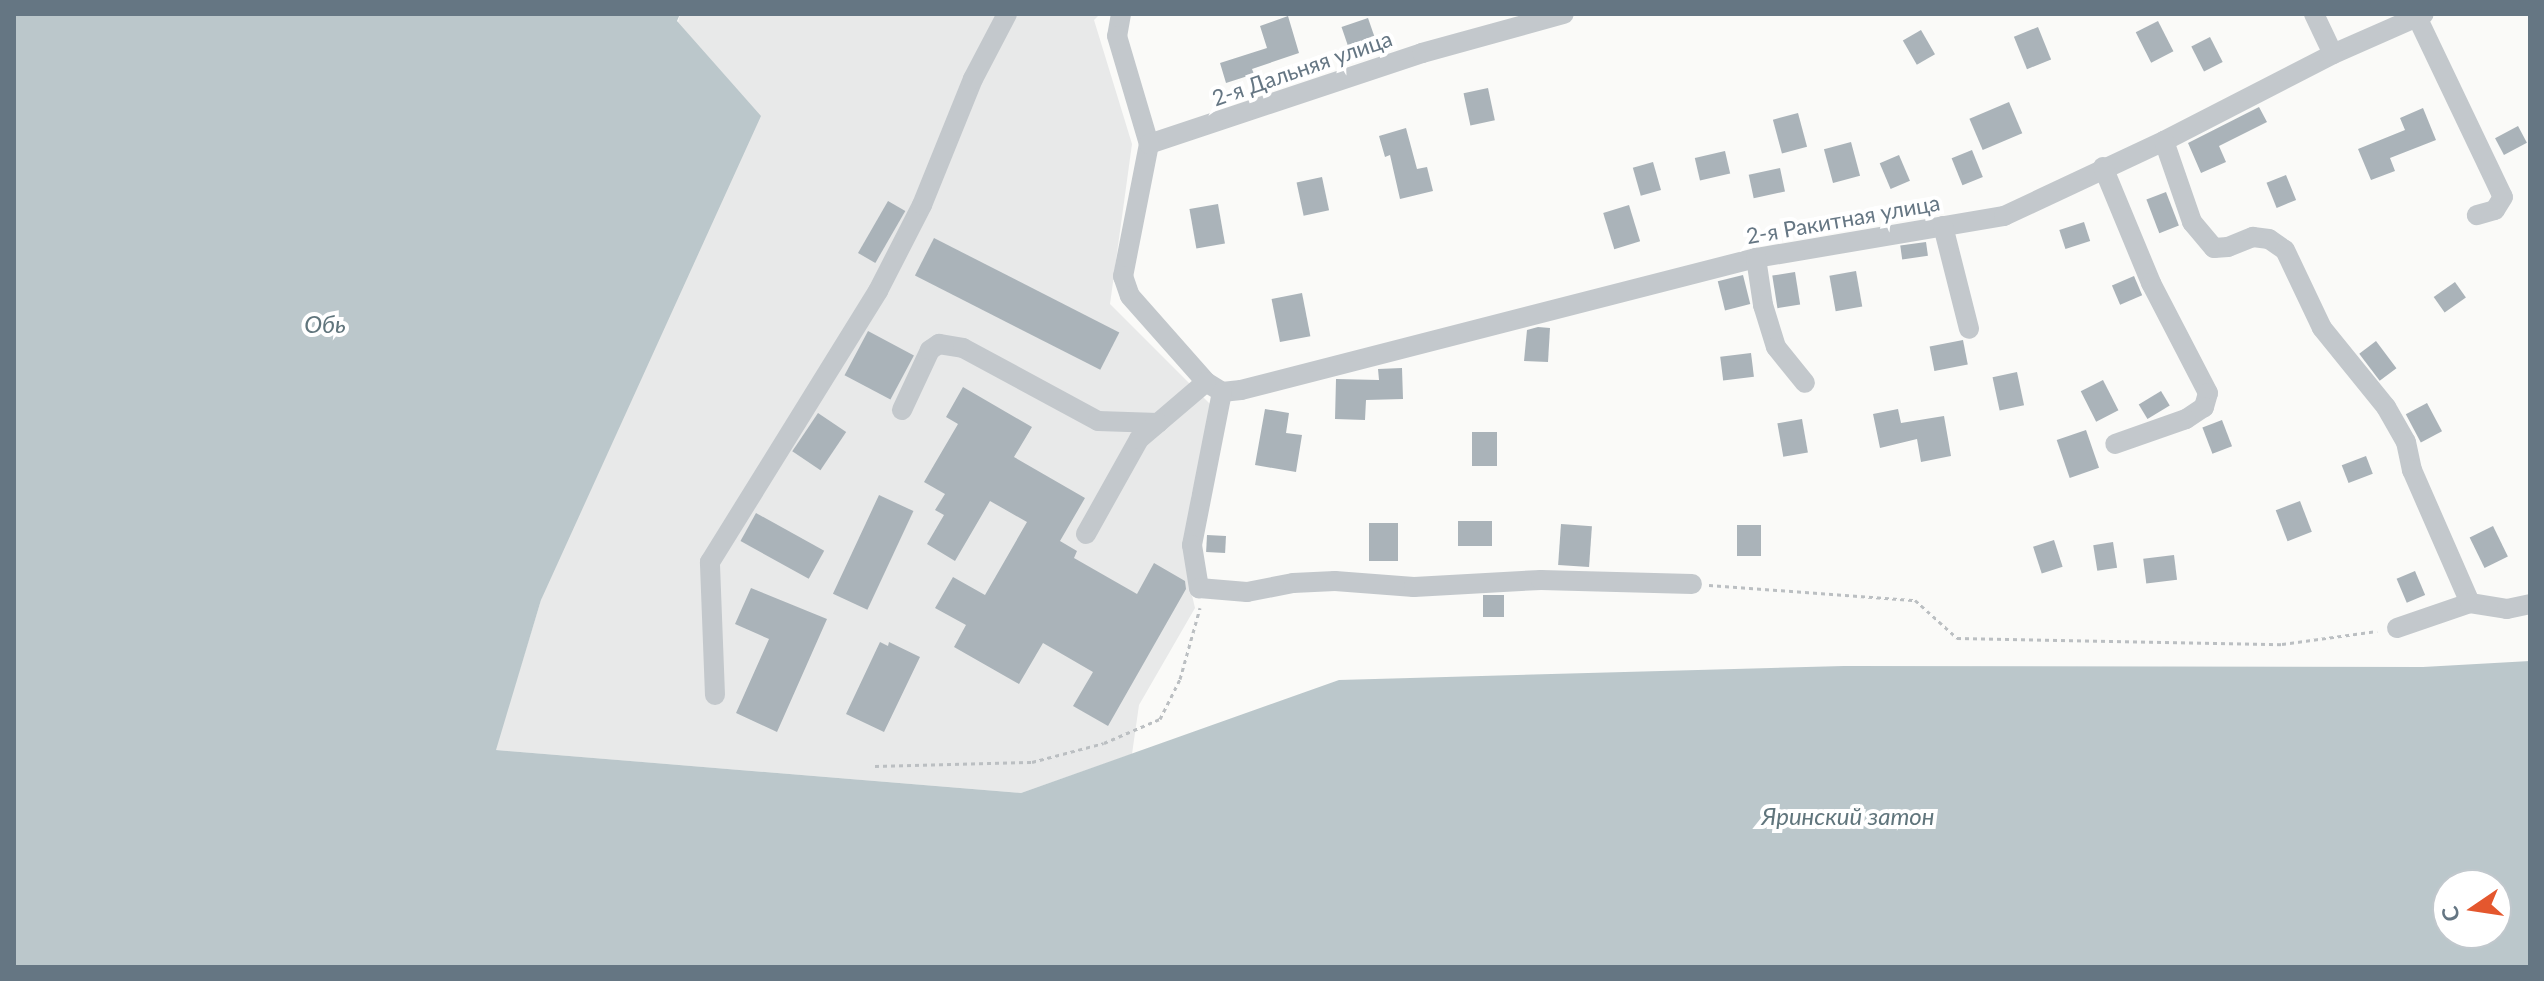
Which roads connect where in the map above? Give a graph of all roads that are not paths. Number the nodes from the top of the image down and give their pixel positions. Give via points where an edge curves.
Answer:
1 (1007, 14) edge
2 (1121, 14) edge
3 (1564, 14) edge
4 (2314, 14) edge
5 (2420, 16) edge
6 (2333, 54) junction
7 (2164, 141) junction
8 (1149, 144) junction
9 (2103, 167) junction
10 (2477, 215) dead end
11 (1943, 226) junction
12 (1756, 258) junction
13 (1969, 329) dead end
14 (1805, 383) dead end
15 (1223, 388) junction
16 (902, 410) dead end
17 (1158, 423) junction
18 (2115, 444) dead end
19 (1086, 534) dead end
20 (1692, 584) road end
21 (2470, 603) junction
22 (2530, 604) edge
23 (2397, 628) road end
24 (715, 695) dead end

1 - 24 street via 878,291 710,562
2 - 8 street via 1117,36
3 - 8 street, 2-я Дальняя улица via 1422,53
4 - 6 street
5 - 6 street, 2-я Ракитная улица
5 - 10 street via 2503,197 2495,210
6 - 7 street, 2-я Ракитная улица
7 - 9 street, 2-я Ракитная улица
7 - 21 street via 2192,222 2214,248 2253,237 2269,239 2285,250 2322,328 2386,407 2406,442 2412,470
8 - 15 street via 1123,276 1130,296
9 - 11 street, 2-я Ракитная улица via 2004,216
9 - 18 street via 2151,283 2208,393 2204,407 2186,419
11 - 12 street, 2-я Ракитная улица
11 - 13 street
12 - 14 street via 1776,347
12 - 15 street, 2-я Ракитная улица
15 - 17 street
15 - 20 street via 1192,545 1199,588 1247,592 1335,581 1414,587 1541,580
16 - 17 street via 930,350 939,344 963,348 1098,421
17 - 19 street via 1139,439
21 - 22 street via 2507,609
21 - 23 street

